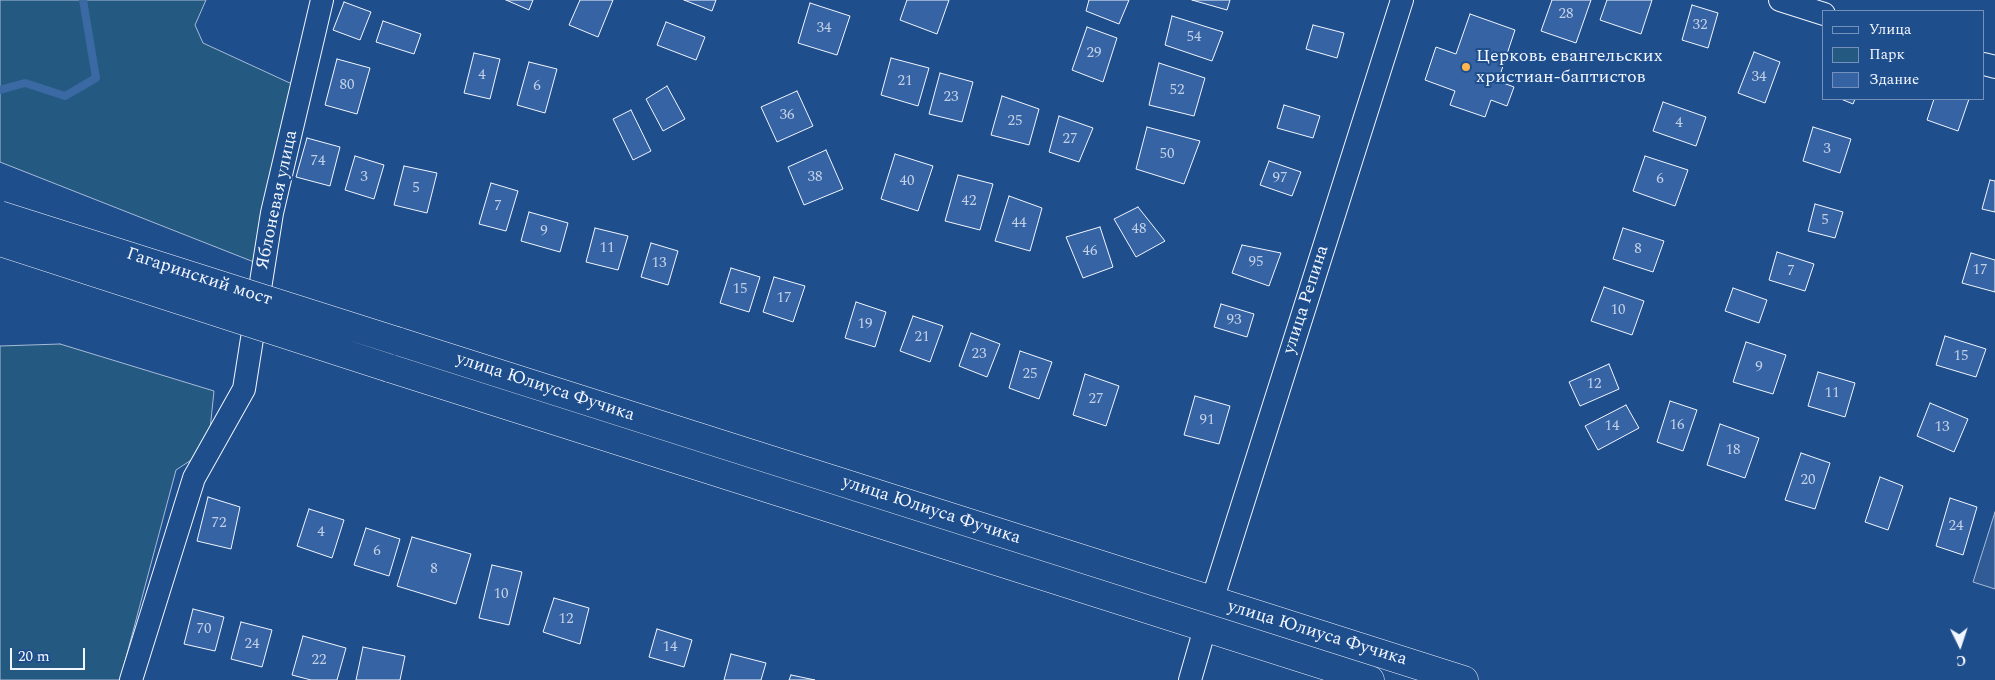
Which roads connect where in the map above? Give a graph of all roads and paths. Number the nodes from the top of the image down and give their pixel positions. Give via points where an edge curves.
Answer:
1 (322, 0) edge
2 (1402, 0) edge
3 (1780, 0) edge
4 (1822, 13) edge
5 (0, 215) edge
6 (0, 242) edge
7 (397, 341) joint
8 (389, 368) joint
9 (1212, 601) junction
10 (1205, 628) junction
11 (131, 680) edge
12 (1190, 680) edge
13 (1370, 680) edge
14 (1464, 680) edge

1 - 11 street, Яблоневая улица via 272,213 244,388 194,478
2 - 9 street, улица Репина
3 - 4 street
5 - 7 main road, Гагаринский мост, bridge
6 - 8 main road, Гагаринский мост, bridge
7 - 9 main road, улица Юлиуса Фучика
8 - 10 main road, улица Юлиуса Фучика
9 - 14 main road, улица Юлиуса Фучика
10 - 12 street
10 - 13 main road, улица Юлиуса Фучика

